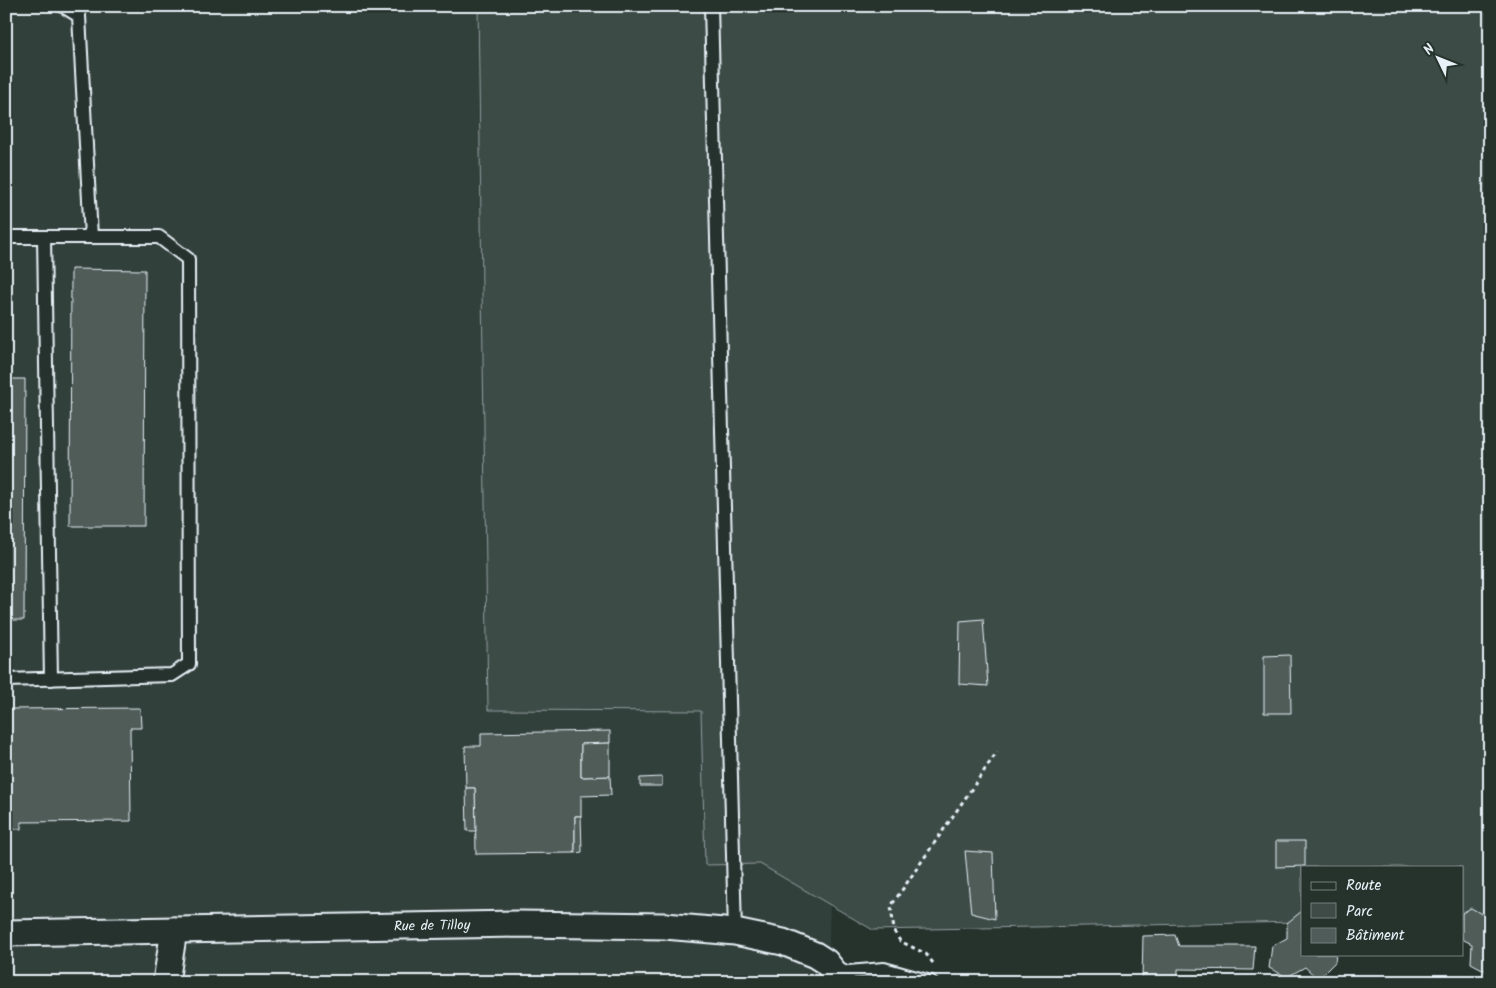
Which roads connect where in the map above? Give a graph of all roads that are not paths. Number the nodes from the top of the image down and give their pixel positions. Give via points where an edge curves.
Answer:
1 (63, 6) edge
2 (711, 6) edge
3 (6, 237) edge
4 (44, 237) junction
5 (91, 237) junction
6 (51, 679) junction
7 (6, 680) edge
8 (174, 930) junction
9 (735, 932) junction
10 (6, 933) edge
11 (839, 978) edge
12 (166, 982) edge
13 (931, 982) edge

1 - 5 lane via 79,16
2 - 9 lane
3 - 4 lane
4 - 5 lane
4 - 6 lane
5 - 6 lane via 159,237 188,259 189,664 172,675
6 - 7 lane
8 - 9 street, Rue de Tilloy via 518,924 665,926
8 - 10 street, Rue de Tilloy
8 - 12 street
9 - 11 street, Rue de Tilloy via 802,948 826,962
11 - 13 lane via 884,969

